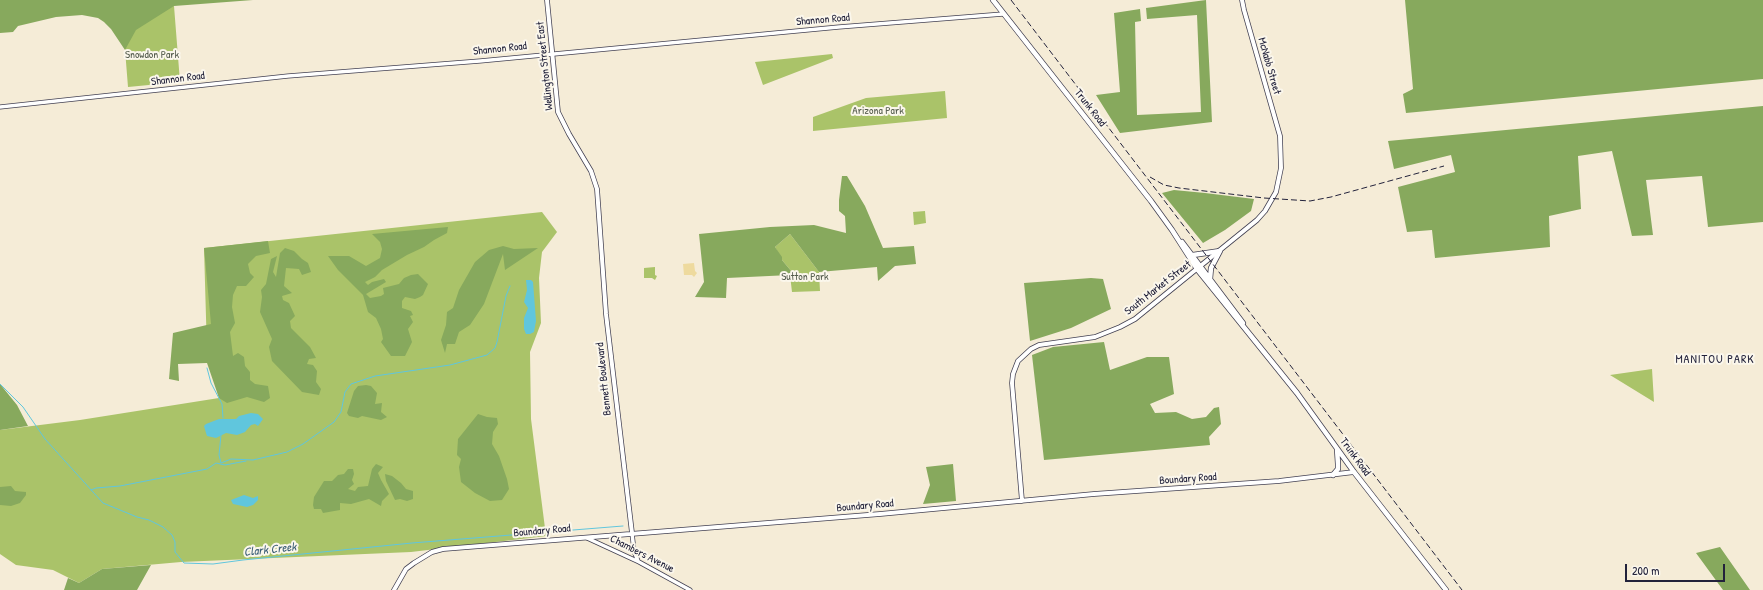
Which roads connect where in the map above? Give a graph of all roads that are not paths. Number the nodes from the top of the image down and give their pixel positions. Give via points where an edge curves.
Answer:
1 (547, 0) edge
2 (993, 0) edge
3 (1242, 0) edge
4 (1003, 14) junction
5 (552, 53) junction
6 (0, 106) edge
7 (1280, 136) joint
8 (597, 194) joint
9 (1172, 230) junction
10 (1220, 251) junction
11 (1193, 255) junction
12 (1198, 267) junction
13 (1210, 279) junction
14 (1250, 334) junction
15 (1336, 447) junction
16 (1354, 472) junction
17 (1333, 475) junction
18 (1022, 501) junction
19 (632, 533) junction
20 (584, 537) junction
21 (638, 562) junction
22 (394, 590) edge
23 (690, 590) edge
24 (1446, 590) edge

1 - 5 main road, Wellington Street East
2 - 4 highway, Trunk Road
3 - 7 main road, McNabb Street
4 - 5 street, Shannon Road
4 - 9 highway, Trunk Road
5 - 6 street, Shannon Road via 288,76
5 - 8 main road, Wellington Street East via 558,112 568,134 591,171
7 - 10 main road, South Market Street via 1281,168 1273,198 1257,220
8 - 19 main road, Bennett Boulevard via 606,314
9 - 11 highway, Trunk Road
9 - 12 highway, Trunk Road
10 - 11 highway
10 - 12 main road, South Market Street
10 - 13 highway via 1211,268
11 - 12 highway, Trunk Road
12 - 13 highway, Trunk Road
12 - 14 highway, Trunk Road
12 - 18 main road, South Market Street via 1148,309 1120,327 1094,337 1039,345 1018,360 1012,383
13 - 14 highway, Trunk Road
14 - 15 highway, Trunk Road
15 - 16 highway, Trunk Road
15 - 17 highway via 1338,469
16 - 17 main road, Boundary Road
16 - 24 highway, Trunk Road
17 - 18 main road, Boundary Road
18 - 19 main road, Boundary Road
19 - 20 main road, Boundary Road
19 - 21 street, Bennett Boulevard
20 - 21 street, Chambers Avenue
20 - 22 main road, Boundary Road via 432,552 406,569
21 - 23 street, Chambers Avenue

